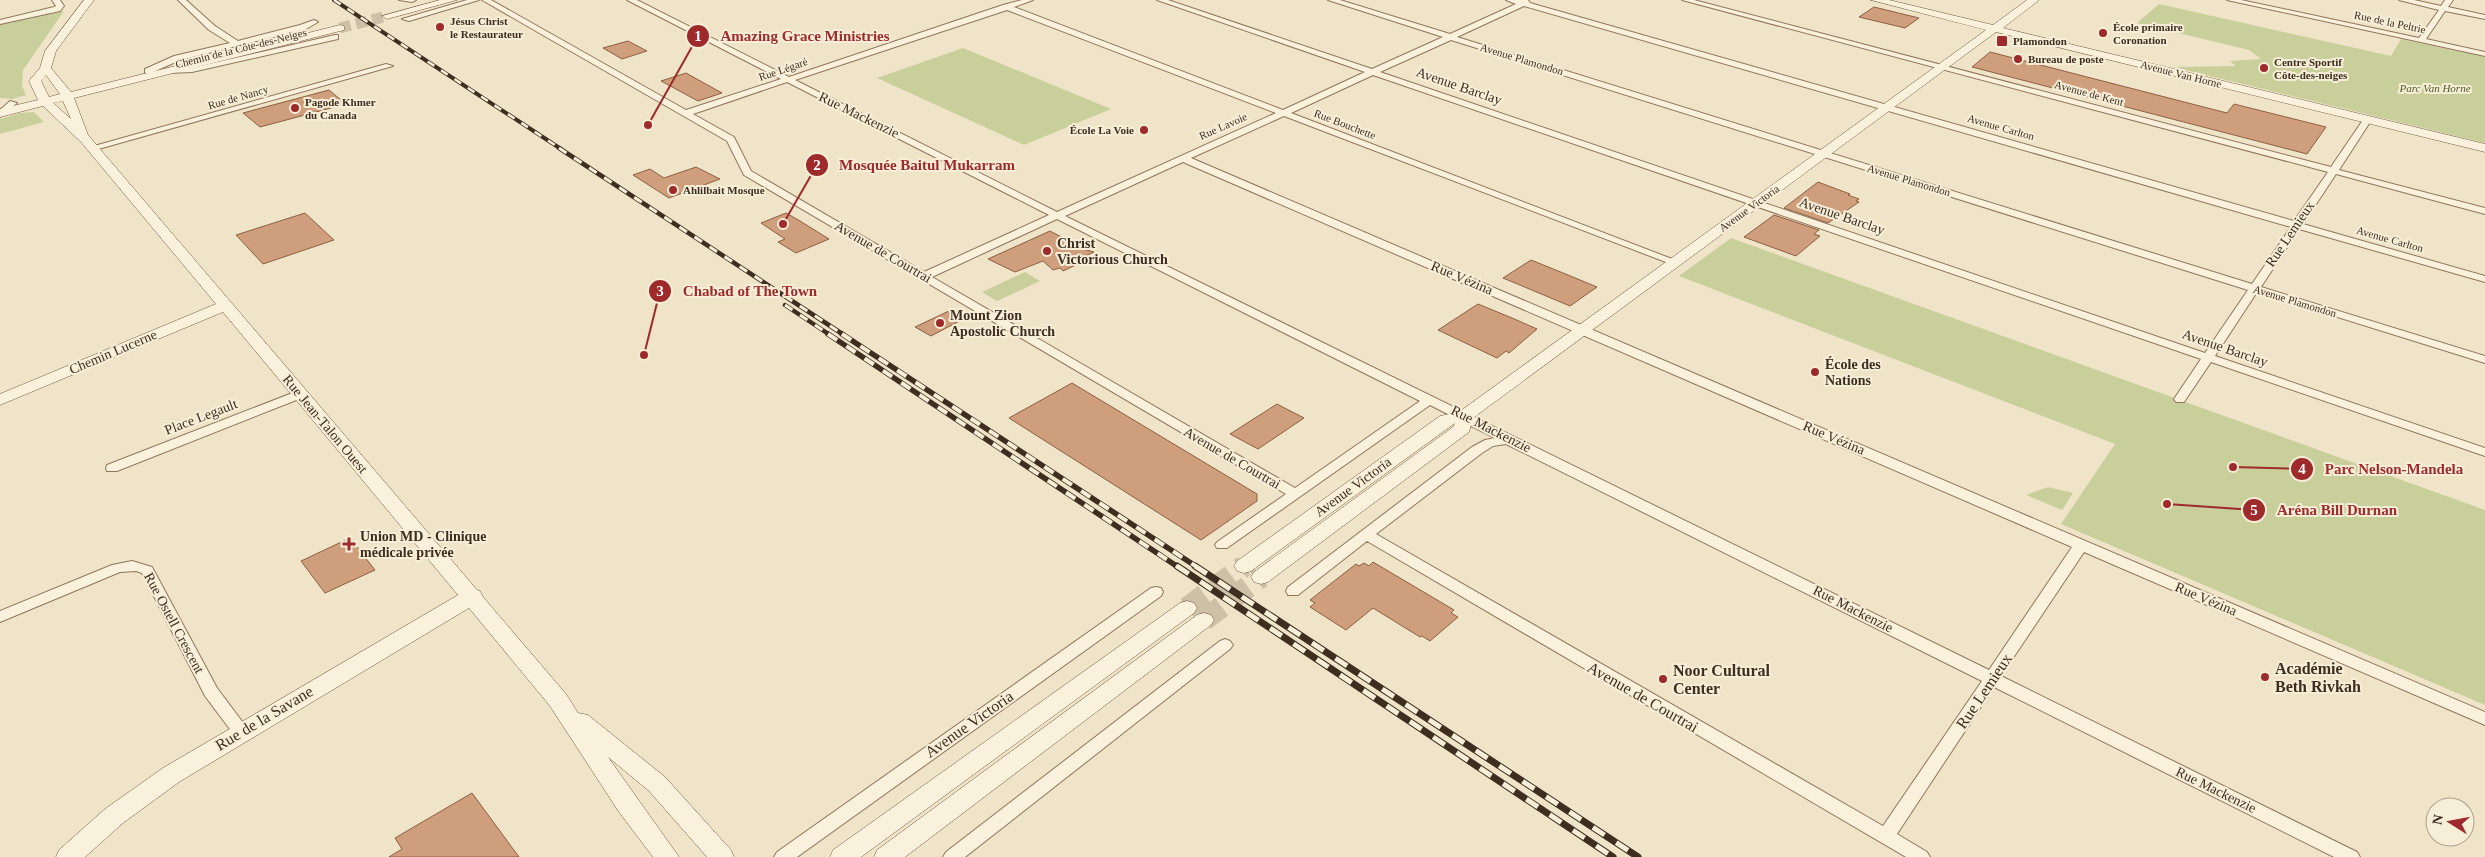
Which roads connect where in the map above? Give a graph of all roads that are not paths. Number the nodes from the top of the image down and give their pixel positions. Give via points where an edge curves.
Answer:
1 (56, 0) edge
2 (89, 0) edge
3 (182, 0) edge
4 (403, 0) edge
5 (412, 0) edge
6 (436, 0) edge
7 (452, 0) edge
8 (475, 0) edge
9 (486, 0) edge
10 (631, 0) edge
11 (1030, 0) edge
12 (1161, 0) edge
13 (1332, 0) edge
14 (1510, 0) edge
15 (1686, 0) edge
16 (1876, 0) edge
17 (2034, 0) edge
18 (2231, 0) edge
19 (2402, 0) edge
20 (2450, 0) edge
21 (1528, 2) edge
22 (1006, 7) junction
23 (2444, 8) junction
24 (2485, 17) edge
25 (406, 19) dead end
26 (0, 22) edge
27 (314, 22) dead end
28 (1995, 29) junction
29 (1450, 37) junction
30 (2421, 40) junction
31 (236, 43) junction
32 (2485, 54) edge
33 (389, 66) dead end
34 (1942, 68) junction
35 (44, 70) junction
36 (148, 71) junction
37 (1373, 72) junction
38 (787, 79) junction
39 (65, 94) junction
40 (42, 99) junction
41 (1886, 108) junction
42 (1, 110) edge
43 (686, 113) junction
44 (1282, 113) junction
45 (2368, 119) junction
46 (82, 136) junction
47 (92, 148) junction
48 (2485, 148) edge
49 (1823, 154) junction
50 (1183, 158) junction
51 (2334, 171) junction
52 (1756, 203) junction
53 (2485, 211) edge
54 (1056, 215) junction
55 (2297, 225) junction
56 (1675, 262) junction
57 (924, 276) junction
58 (2485, 279) edge
59 (2254, 288) junction
60 (226, 306) junction
61 (1582, 330) junction
62 (2208, 358) junction
63 (2485, 360) edge
64 (300, 394) junction
65 (1431, 399) junction
66 (2180, 399) dead end
67 (0, 400) edge
68 (1465, 416) junction
69 (1511, 439) junction
70 (2485, 452) edge
71 (112, 468) dead end
72 (1294, 494) junction
73 (1366, 534) junction
74 (1222, 545) dead end
75 (2080, 545) junction
76 (1244, 566) tunnel mouth
77 (1261, 577) tunnel mouth
78 (1293, 591) dead end
79 (1156, 592) dead end
80 (473, 596) junction
81 (0, 617) edge
82 (1225, 645) dead end
83 (1992, 678) junction
84 (568, 712) junction
85 (2485, 720) edge
86 (241, 732) junction
87 (1886, 836) junction
88 (68, 857) edge
89 (667, 857) edge
90 (722, 857) edge
91 (783, 857) edge
92 (842, 857) edge
93 (886, 857) edge
94 (952, 857) edge
95 (1921, 857) edge
96 (2351, 857) edge

1 - 26 street via 60,6 57,9
2 - 35 main road via 53,49
3 - 31 street via 212,28
4 - 5 street
6 - 7 main road via 385,15
8 - 25 street
9 - 43 street, Avenue de Courtrai
10 - 38 street, Rue Mackenzie
11 - 22 street, Rue Légaré
12 - 37 street, Avenue Barclay
13 - 29 street, Avenue Plamondon
14 - 21 street, Avenue Carlton
15 - 34 street, Avenue de Kent
16 - 28 main road, Avenue Van Horne
17 - 28 main road, Avenue Victoria
18 - 30 street, Rue de la Peltrie
19 - 23 street
20 - 23 street
21 - 29 street, Rue Lavoie
21 - 41 street, Avenue Carlton
22 - 38 street, Rue Légaré
22 - 44 street, Rue Bouchette
23 - 24 street
23 - 30 street
27 - 31 street, Chemin de la Côte-des-Neiges
28 - 34 main road, Avenue Victoria
28 - 45 main road, Avenue Van Horne
29 - 37 street, Rue Lavoie
29 - 49 street, Avenue Plamondon
30 - 32 street, Rue de la Peltrie
31 - 36 street, Chemin de la Côte-des-Neiges via 178,58
33 - 47 street, Rue de Nancy
34 - 41 main road, Avenue Victoria
34 - 51 street, Avenue de Kent
35 - 39 main road, Rue Jean-Talon Ouest via 56,77
35 - 40 main road via 35,81
36 - 39 main road, Chemin de la Côte-des-Neiges
36 - 39 main road, Chemin de la Côte-des-Neiges via 336,30
37 - 44 street, Rue Lavoie
37 - 52 street, Avenue Barclay
38 - 43 street, Rue Légaré
38 - 54 street, Rue Mackenzie
39 - 40 main road, Chemin de la Côte-des-Neiges
39 - 46 main road, Rue Jean-Talon Ouest
40 - 42 main road
40 - 42 main road, Chemin de la Côte-des-Neiges via 13,103
40 - 46 main road, Rue Jean-Talon Ouest via 55,115
41 - 49 main road, Avenue Victoria
41 - 55 street, Avenue Carlton
43 - 57 street, Avenue de Courtrai via 731,139 747,173
44 - 50 street, Rue Lavoie
44 - 56 street, Rue Bouchette
45 - 48 main road, Avenue Van Horne
45 - 51 street, Rue Lemieux
46 - 47 main road, Rue Jean-Talon Ouest
47 - 60 main road, Rue Jean-Talon Ouest
49 - 52 main road, Avenue Victoria
49 - 59 street, Avenue Plamondon
50 - 54 street, Rue Lavoie
50 - 61 street, Rue Vézina
51 - 53 street, Avenue de Kent
51 - 55 street, Rue Lemieux
52 - 56 main road, Avenue Victoria
52 - 62 street, Avenue Barclay
54 - 57 street, Rue Lavoie
54 - 65 street, Rue Mackenzie
55 - 58 street, Avenue Carlton
55 - 59 street, Rue Lemieux
56 - 61 main road, Avenue Victoria
57 - 72 street, Avenue de Courtrai
59 - 62 street, Rue Lemieux
59 - 63 street, Avenue Plamondon
60 - 64 main road, Rue Jean-Talon Ouest
60 - 67 main road, Chemin Lucerne
61 - 68 main road, Avenue Victoria
61 - 75 street, Rue Vézina
62 - 66 street, Rue Lemieux
62 - 70 street, Avenue Barclay
64 - 71 street, Place Legault
64 - 80 main road, Rue Jean-Talon Ouest
65 - 68 street, Rue Mackenzie
65 - 72 street, Avenue Victoria
68 - 69 street, Rue Mackenzie
68 - 76 main road, Avenue Victoria via 1446,420
68 - 77 main road, Avenue Victoria via 1459,431
69 - 73 street via 1490,443 1477,450
69 - 83 street, Rue Mackenzie
72 - 74 street, Avenue Victoria
73 - 78 street
73 - 87 street, Avenue de Courtrai
75 - 83 street, Rue Lemieux
75 - 85 street, Rue Vézina
79 - 91 street, Avenue Victoria
80 - 84 main road, Rue Jean-Talon Ouest
80 - 86 main road, Rue de la Savane
81 - 86 street, Rue Ostell Crescent via 117,568 142,567 147,570 211,692
82 - 94 street
83 - 87 street, Rue Lemieux
83 - 96 street, Rue Mackenzie
84 - 89 main road, Rue Jean-Talon Ouest via 627,805
84 - 90 main road, Rue Jean-Talon Ouest via 657,784
86 - 88 main road, Rue de la Savane via 142,795
87 - 95 street, Avenue de Courtrai
92 - 93 main road via 1195,614

